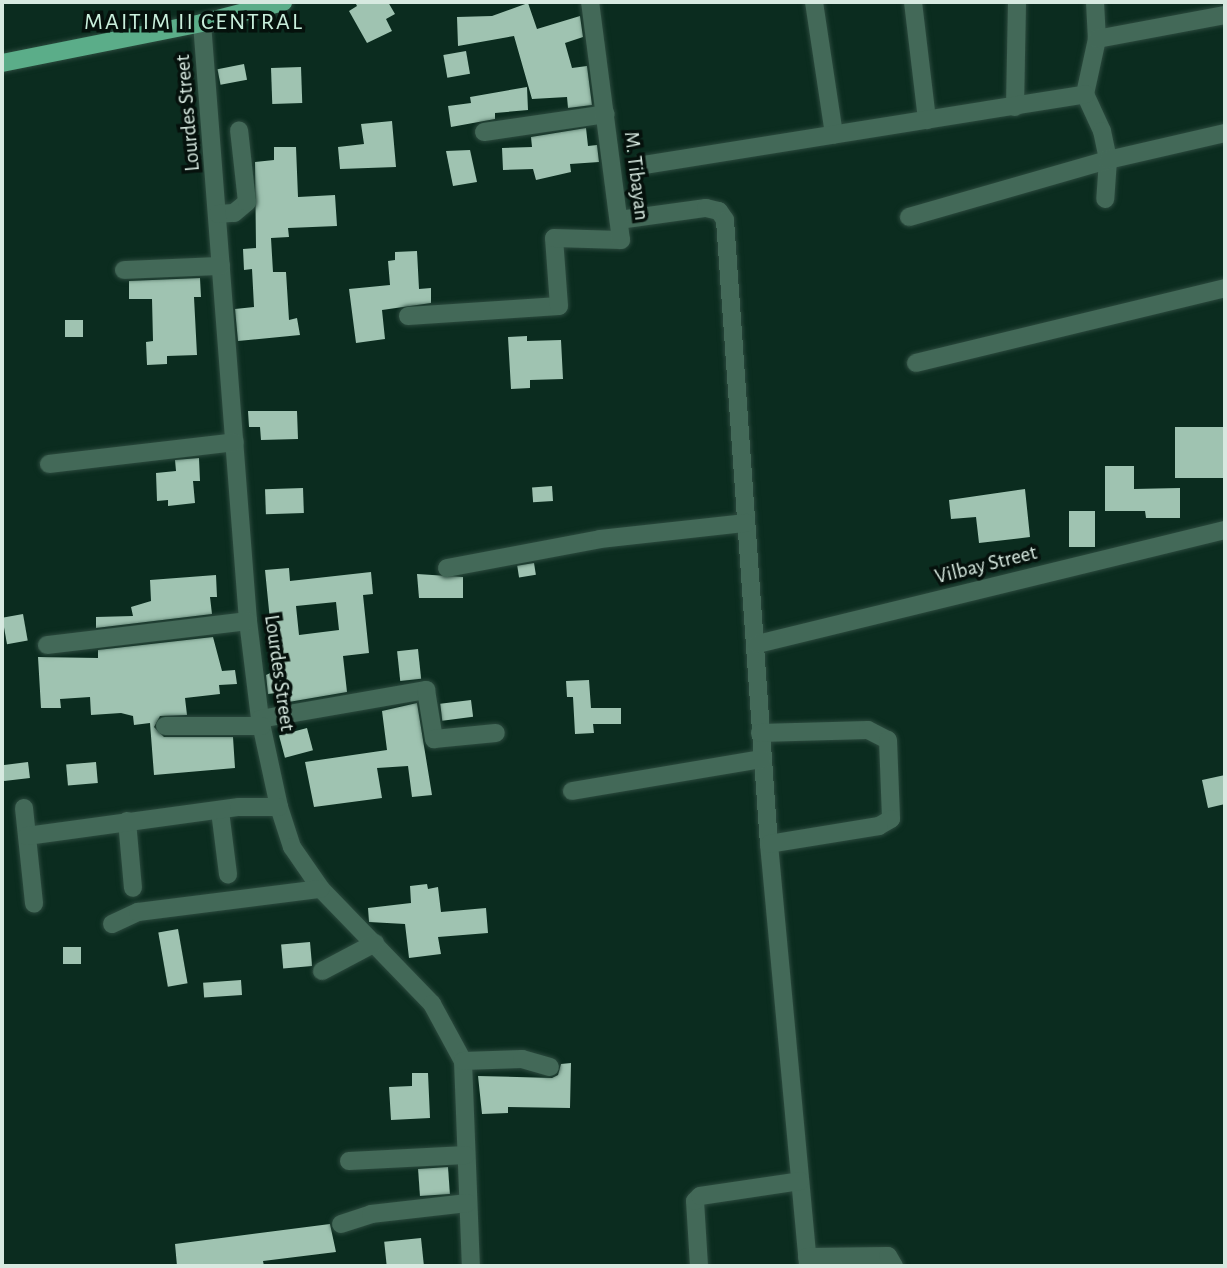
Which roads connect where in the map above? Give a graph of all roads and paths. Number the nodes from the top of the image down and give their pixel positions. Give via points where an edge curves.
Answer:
1 (284, 2) edge
2 (590, 2) edge
3 (814, 2) edge
4 (913, 2) edge
5 (1017, 2) edge
6 (1095, 2) edge
7 (1225, 15) edge
8 (202, 23) junction
9 (1097, 39) junction
10 (2, 63) edge
11 (1085, 94) junction
12 (1015, 107) junction
13 (606, 114) junction
14 (927, 120) junction
15 (239, 130) dead end
16 (484, 132) dead end
17 (1225, 133) edge
18 (834, 135) junction
19 (1108, 160) junction
20 (644, 164) dead end
21 (1105, 199) dead end
22 (218, 214) junction
23 (909, 218) dead end
24 (619, 220) junction
25 (221, 266) junction
26 (124, 270) dead end
27 (1225, 288) edge
28 (408, 316) dead end
29 (916, 363) dead end
30 (234, 442) junction
31 (49, 464) dead end
32 (746, 523) junction
33 (1225, 530) edge
34 (447, 568) dead end
35 (248, 621) junction
36 (757, 644) junction
37 (47, 645) dead end
38 (261, 723) junction
39 (165, 726) dead end
40 (496, 733) dead end
41 (760, 733) junction
42 (762, 759) junction
43 (572, 791) dead end
44 (279, 807) junction
45 (24, 808) dead end
46 (220, 811) junction
47 (127, 821) junction
48 (27, 836) junction
49 (769, 844) junction
50 (228, 874) dead end
51 (133, 888) dead end
52 (321, 889) junction
53 (34, 903) dead end
54 (112, 924) dead end
55 (375, 943) junction
56 (322, 971) dead end
57 (463, 1061) junction
58 (550, 1067) dead end
59 (466, 1155) junction
60 (349, 1161) dead end
61 (800, 1181) junction
62 (467, 1203) junction
63 (341, 1224) dead end
64 (808, 1262) edge
65 (471, 1266) edge
66 (699, 1266) edge
67 (894, 1266) edge

1 - 8 main road
2 - 13 street, M. Tibayan
3 - 18 street
4 - 14 street
5 - 12 street
6 - 9 street
7 - 9 street
8 - 10 main road
8 - 22 street, Lourdes Street
9 - 11 street
11 - 12 street
11 - 19 street
12 - 14 street
13 - 16 street
13 - 24 street, M. Tibayan
14 - 18 street
15 - 22 street via 247,202 234,213
17 - 19 street
18 - 20 street
19 - 21 street
19 - 23 street
22 - 25 street, Lourdes Street
24 - 28 street, M. Tibayan via 621,240 554,238 559,306
24 - 32 street via 706,208 719,211 725,220
25 - 26 street
25 - 30 street, Lourdes Street
27 - 29 street
30 - 31 street
30 - 35 street, Lourdes Street
32 - 34 street via 600,539
32 - 36 street
33 - 36 street, Vilbay Street
35 - 37 street
35 - 38 street, Lourdes Street
36 - 41 street
38 - 39 street
38 - 40 street via 426,690 433,739
38 - 44 street, Lourdes Street
41 - 42 street
41 - 49 street via 868,730 888,740 891,819 879,826
42 - 43 street
42 - 49 street
44 - 46 street
44 - 52 street, Lourdes Street via 292,847
45 - 48 street
46 - 47 street
46 - 50 street
47 - 48 street
47 - 51 street
48 - 53 street
49 - 61 street
52 - 54 street via 138,912
52 - 55 street, Lourdes Street
55 - 56 street
55 - 57 street, Lourdes Street via 432,1004
57 - 58 street via 522,1059
57 - 59 street, Lourdes Street
59 - 60 street
59 - 62 street, Lourdes Street
61 - 64 street
61 - 66 street via 699,1196 695,1201
62 - 63 street via 371,1214
62 - 65 street, Lourdes Street
64 - 67 street via 888,1256

